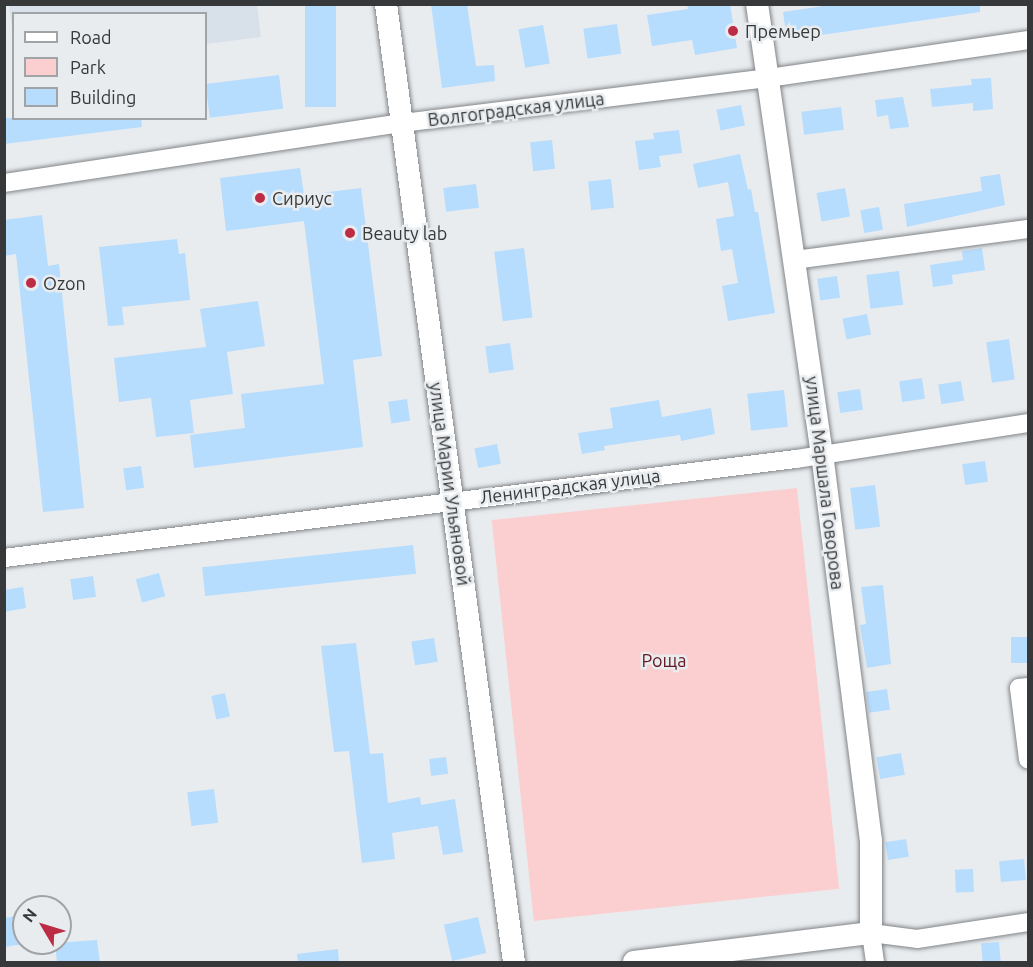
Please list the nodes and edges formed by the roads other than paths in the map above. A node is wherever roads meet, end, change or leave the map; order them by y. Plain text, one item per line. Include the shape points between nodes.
1 (386, 4) edge
2 (757, 4) edge
3 (1029, 40) edge
4 (768, 78) junction
5 (402, 123) junction
6 (4, 183) edge
7 (1029, 229) edge
8 (795, 260) junction
9 (1029, 423) edge
10 (822, 455) junction
11 (452, 500) junction
12 (4, 558) edge
13 (1024, 687) edge
14 (1029, 759) edge
15 (1029, 922) edge
16 (871, 933) junction
17 (514, 963) edge
18 (634, 963) edge
19 (875, 963) edge

1 - 5 street, улица Марии Ульяновой
2 - 4 street, улица Маршала Говорова
3 - 4 street, Волгоградская улица
4 - 5 street, Волгоградская улица
4 - 8 street, улица Маршала Говорова
5 - 6 street, Волгоградская улица
5 - 11 street, улица Марии Ульяновой
7 - 8 street
8 - 10 street, улица Маршала Говорова
9 - 10 street, Ленинградская улица
10 - 11 street, Ленинградская улица
10 - 16 street, улица Маршала Говорова via 871,841
11 - 12 street, Ленинградская улица
11 - 17 street, улица Марии Ульяновой
13 - 14 street
15 - 16 street via 917,939
16 - 18 street
16 - 19 street, улица Маршала Говорова

